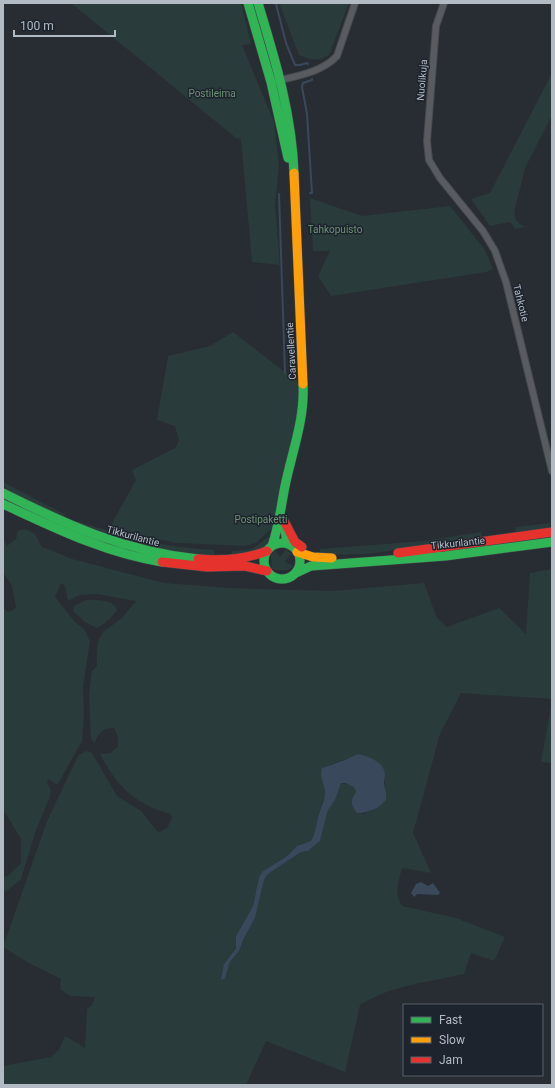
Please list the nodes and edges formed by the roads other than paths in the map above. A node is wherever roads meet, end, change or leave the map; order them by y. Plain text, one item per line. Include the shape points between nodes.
1 (248, 3) edge
2 (258, 3) edge
3 (355, 3) edge
4 (444, 3) edge
5 (280, 80) junction
6 (271, 82) junction
7 (429, 160) joint
8 (295, 203) junction
9 (552, 471) edge
10 (3, 493) edge
11 (283, 495) junction
12 (3, 504) edge
13 (284, 521) junction
14 (552, 532) edge
15 (552, 542) edge
16 (269, 549) junction
17 (294, 549) junction
18 (321, 558) junction
19 (267, 571) junction
20 (296, 573) junction

1 - 6 main road, Caravellentie
2 - 5 main road, Caravellentie
3 - 5 street via 337,56 314,71
4 - 7 street, Nuolikuja via 436,26 427,140
5 - 6 street
5 - 8 main road, Caravellentie via 292,138
6 - 8 main road, Caravellentie via 286,146
7 - 9 street, Tahkotie via 440,178 483,231 495,251 506,282
8 - 11 main road, Caravellentie via 304,395 300,431
10 - 16 main road, Tikkurilantie via 87,534 147,552 177,558 235,560 255,556
11 - 13 main road, Caravellentie
11 - 16 main road, Caravellentie via 277,532
12 - 19 main road, Tikkurilantie via 63,532 111,550 176,564 209,567 258,566
13 - 17 main road, Caravellentie via 286,537
13 - 18 main road via 295,542
14 - 18 main road, Tikkurilantie via 383,556
15 - 20 main road, Tikkurilantie via 444,556 311,566
16 - 17 main road via 280,543
16 - 19 main road via 264,562
17 - 18 main road, Tikkurilantie
17 - 20 main road via 300,563
19 - 20 main road via 275,578 282,579

